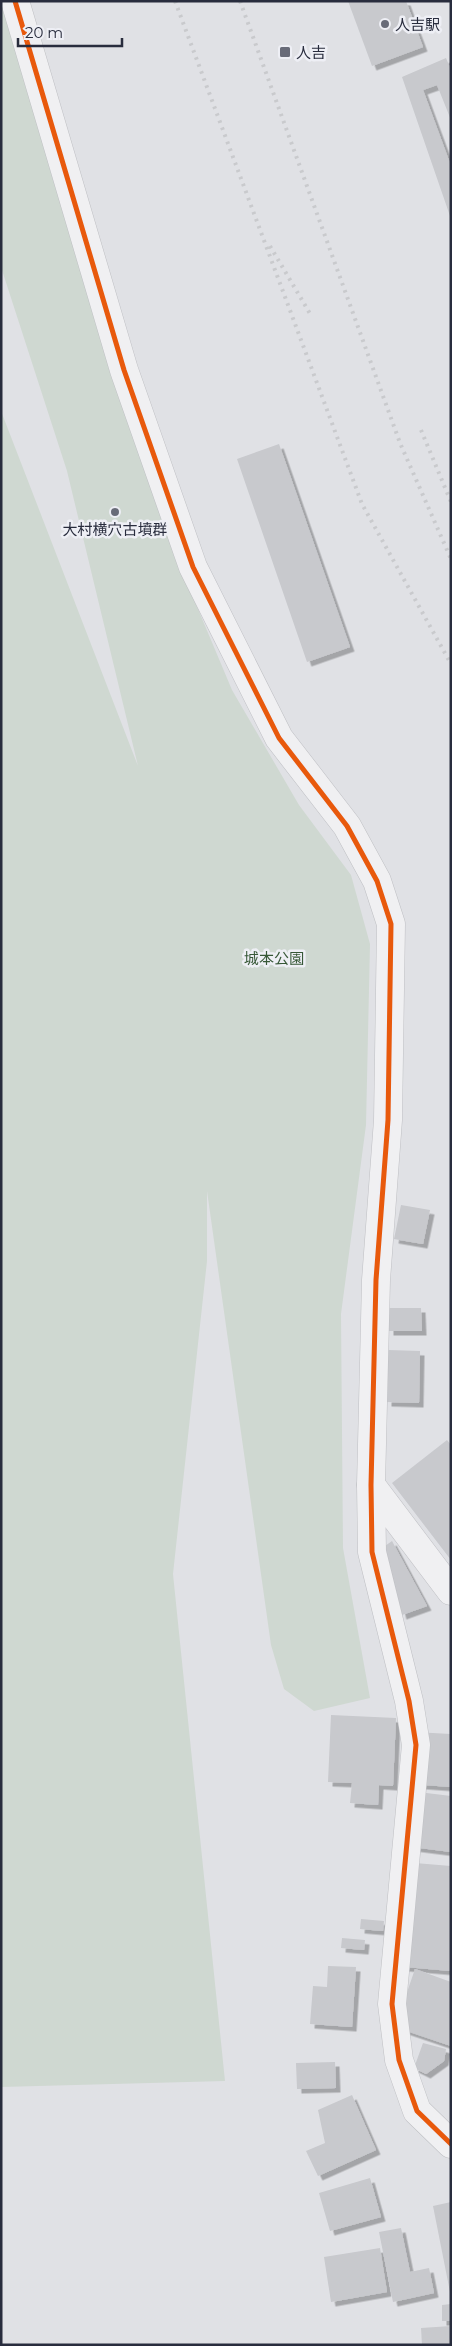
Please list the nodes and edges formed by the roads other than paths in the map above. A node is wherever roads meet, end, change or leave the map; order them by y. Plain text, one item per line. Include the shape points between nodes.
1 (14, 1) edge
2 (371, 1485) junction
3 (451, 1591) edge
4 (451, 2144) edge

1 - 2 street via 124,370 193,567 279,738 347,826 377,881 391,924 388,1120 376,1280
2 - 3 street
2 - 4 street via 372,1552 409,1701 416,1745 392,2004 399,2060 418,2112

